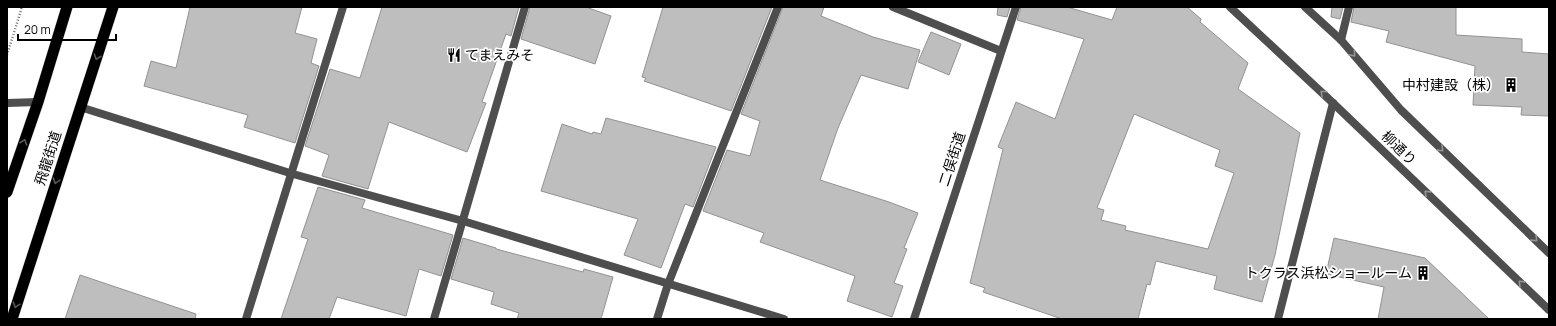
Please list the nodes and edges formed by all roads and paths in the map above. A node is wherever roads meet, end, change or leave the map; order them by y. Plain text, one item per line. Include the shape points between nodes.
1 (22, 7) edge
2 (67, 7) edge
3 (113, 7) edge
4 (343, 7) edge
5 (525, 7) edge
6 (778, 7) edge
7 (893, 7) edge
8 (1016, 7) edge
9 (1230, 7) edge
10 (1305, 7) edge
11 (1349, 7) edge
12 (1342, 40) junction
13 (1001, 51) junction
14 (7, 55) edge
15 (38, 102) junction
16 (7, 103) edge
17 (1333, 103) junction
18 (80, 107) junction
19 (293, 174) junction
20 (7, 192) edge
21 (463, 221) junction
22 (1549, 253) edge
23 (668, 284) junction
24 (1549, 310) edge
25 (12, 319) edge
26 (246, 319) edge
27 (434, 319) edge
28 (657, 319) edge
29 (784, 319) edge
30 (914, 319) edge
31 (1278, 319) edge

1 - 14 path
2 - 15 highway, 飛龍街道
3 -> 18 highway, 飛龍街道
4 - 19 street
5 - 21 street
6 - 23 street
7 - 13 street
8 - 13 street, 二俣街道
17 -> 9 street, 柳通り
10 - 12 street, 柳通り
11 - 12 street
12 -> 22 street, 柳通り via 1401,110
13 - 30 street, 二俣街道
15 - 16 street
20 -> 15 highway, 飛龍街道
24 -> 17 street, 柳通り
17 - 31 street
18 - 19 street
18 -> 25 highway, 飛龍街道
19 - 21 street
19 - 26 street
21 - 23 street
21 - 27 street
23 - 28 street
23 - 29 street

